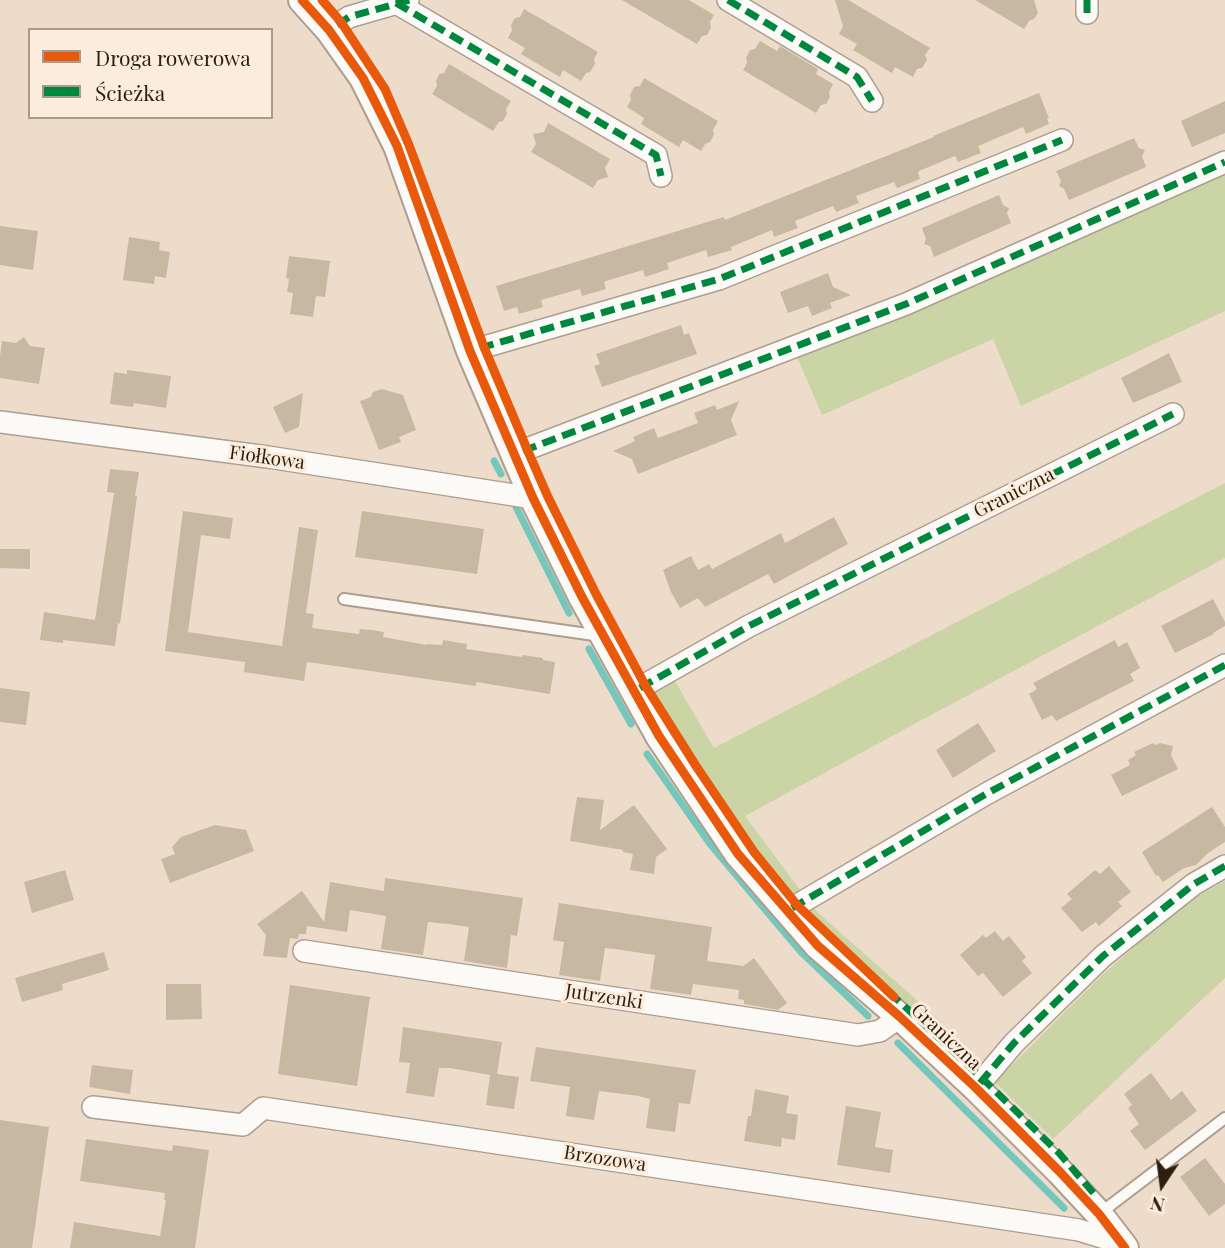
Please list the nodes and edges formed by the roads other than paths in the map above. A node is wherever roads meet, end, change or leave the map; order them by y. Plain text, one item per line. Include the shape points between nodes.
1 (302, 0) edge
2 (728, 0) edge
3 (403, 2) edge
4 (329, 30) junction
5 (872, 101) dead end
6 (1062, 140) dead end
7 (1225, 162) edge
8 (661, 176) dead end
9 (470, 351) junction
10 (1172, 414) dead end
11 (0, 422) edge
12 (514, 454) junction
13 (533, 498) junction
14 (344, 599) dead end
15 (604, 636) junction
16 (1225, 665) edge
17 (634, 691) junction
18 (1225, 866) edge
19 (787, 911) junction
20 (304, 951) dead end
21 (900, 1017) junction
22 (976, 1088) junction
23 (93, 1107) dead end
24 (1225, 1118) edge
25 (1099, 1214) junction
26 (1123, 1245) edge

1 - 4 street, Graniczna
2 - 5 street via 857,77
3 - 4 street via 349,17
3 - 8 street via 656,155
4 - 9 street, Graniczna via 363,78 397,146
6 - 9 street via 719,279
7 - 12 street via 906,304
9 - 12 street, Graniczna
10 - 17 street, Graniczna via 748,626
11 - 13 street, Fiołkowa
12 - 13 street, Graniczna
13 - 15 street, Graniczna
14 - 15 lane
15 - 17 street, Graniczna
16 - 19 street via 986,794
17 - 19 street, Graniczna via 738,855
18 - 22 street via 1194,884 1103,956 1014,1043
19 - 21 street, Graniczna via 818,946
20 - 21 street, Jutrzenki via 858,1035 880,1031
21 - 22 street, Graniczna
22 - 25 street, Graniczna
23 - 26 street, Brzozowa via 243,1125 262,1108 1079,1230
24 - 25 lane
25 - 26 street, Graniczna

